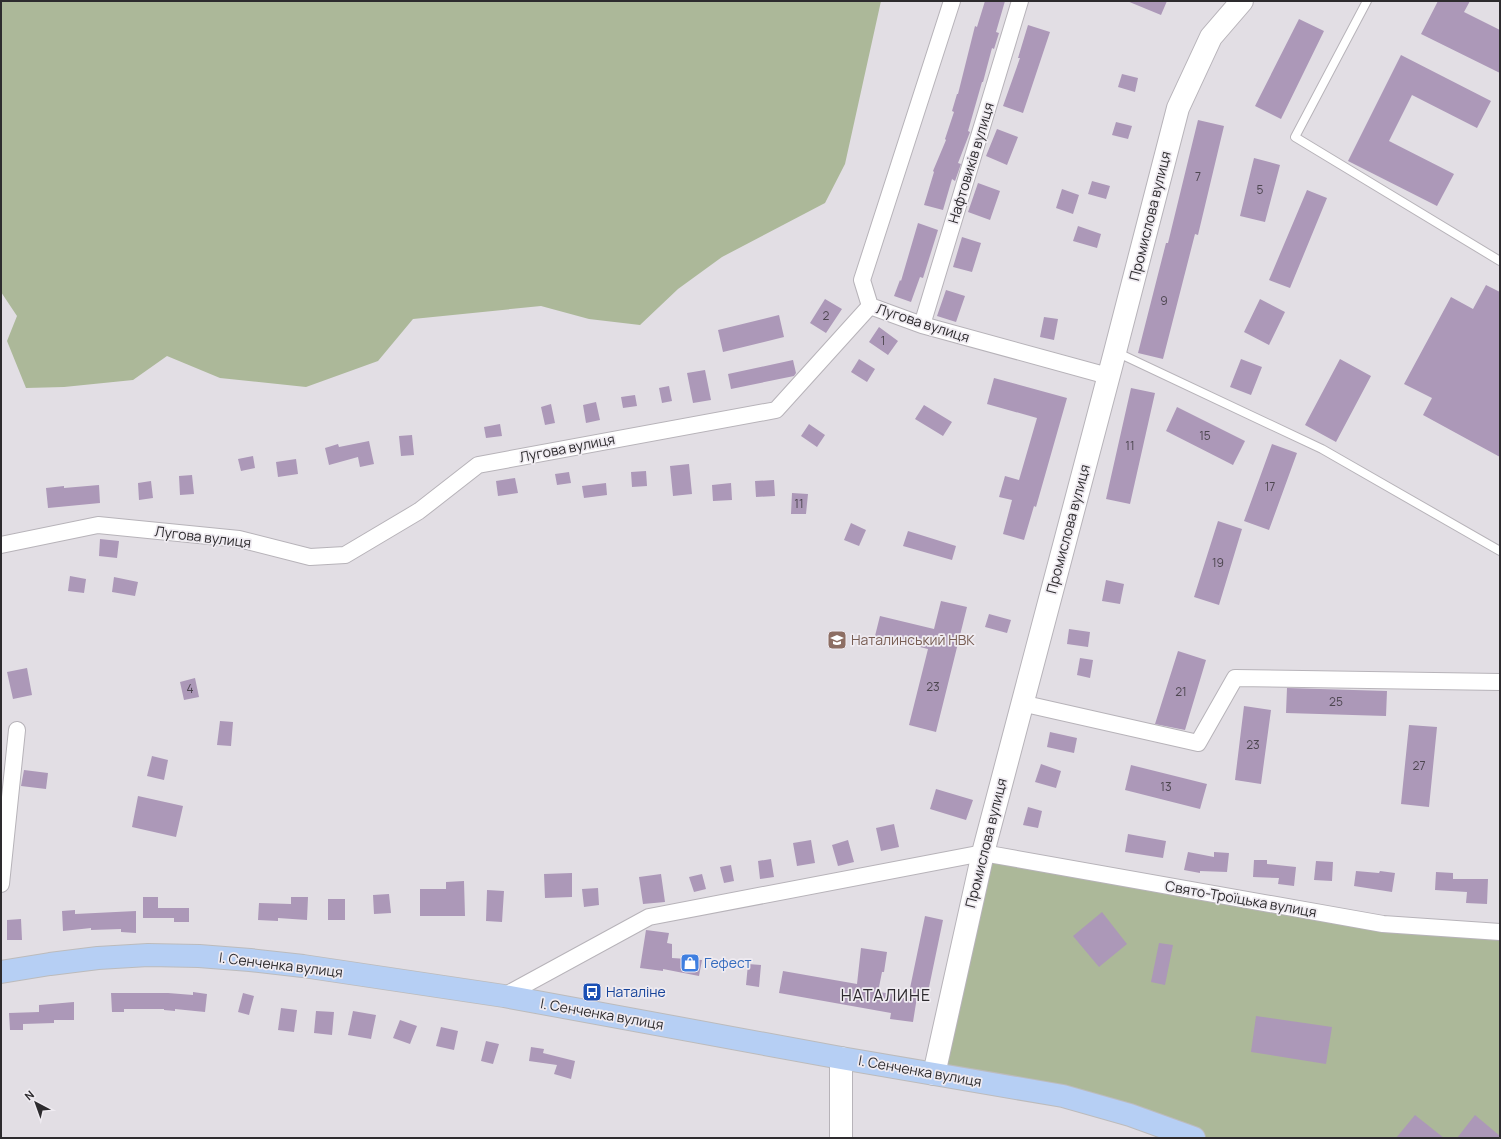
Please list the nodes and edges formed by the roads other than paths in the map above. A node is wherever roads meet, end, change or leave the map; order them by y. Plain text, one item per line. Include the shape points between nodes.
1 (952, 1) edge
2 (1020, 1) edge
3 (1242, 1) edge
4 (1367, 1) edge
5 (1500, 261) edge
6 (870, 306) junction
7 (922, 325) junction
8 (1115, 352) junction
9 (1108, 376) junction
10 (1, 545) edge
11 (1500, 551) edge
12 (1500, 682) edge
13 (1021, 703) junction
14 (17, 730) dead end
15 (983, 853) junction
16 (1, 884) edge
17 (1500, 932) edge
18 (1, 972) edge
19 (504, 996) junction
20 (841, 1058) junction
21 (934, 1074) junction
22 (841, 1138) edge
23 (1194, 1138) edge

1 - 6 street via 862,280
2 - 7 street, Нафтовиків вулиця
3 - 8 street, Промислова вулиця via 1211,37 1178,108
4 - 5 lane via 1295,137
6 - 7 street, Лугова вулиця
6 - 10 street, Лугова вулиця via 776,410 478,465 418,511 345,555 310,557 239,539 98,525
7 - 9 street, Лугова вулиця
8 - 9 street, Промислова вулиця
8 - 11 lane via 1322,449
9 - 13 street, Промислова вулиця
12 - 13 street via 1235,678 1198,743
13 - 15 street, Промислова вулиця
14 - 16 street
15 - 17 street, Свято-Троїцька вулиця via 1383,924
15 - 19 street via 649,917
15 - 21 street, Промислова вулиця
18 - 19 highway, І. Сенченка вулиця via 98,958 148,955 199,956 303,966
19 - 20 highway, І. Сенченка вулиця
20 - 21 highway, І. Сенченка вулиця
20 - 22 street
21 - 23 highway, І. Сенченка вулиця via 1063,1096 1130,1115

